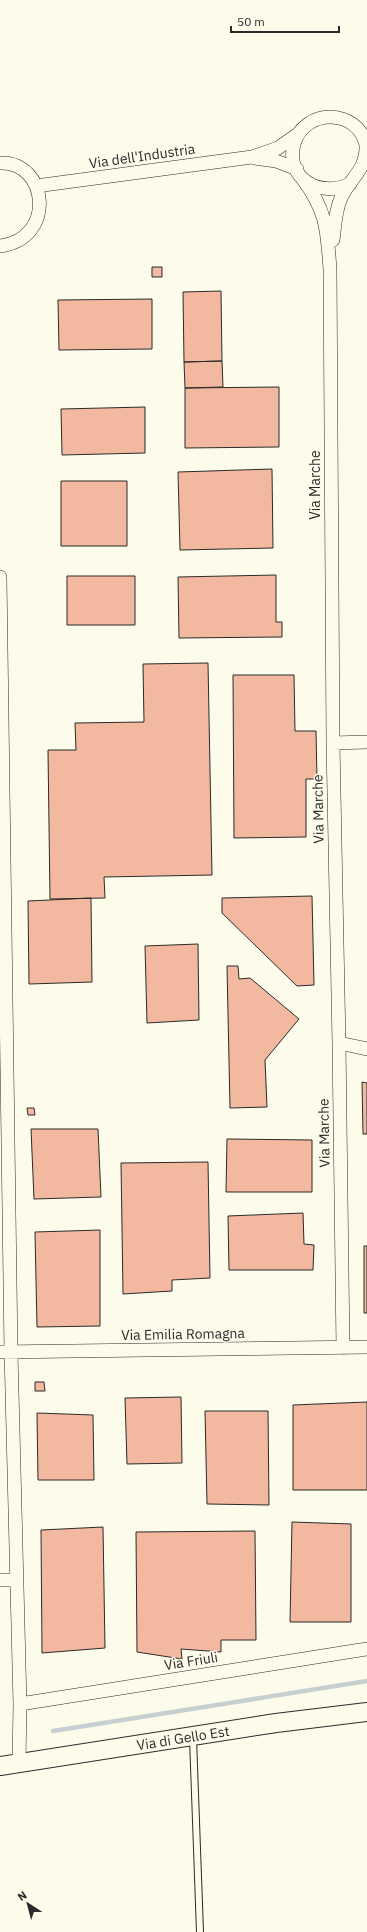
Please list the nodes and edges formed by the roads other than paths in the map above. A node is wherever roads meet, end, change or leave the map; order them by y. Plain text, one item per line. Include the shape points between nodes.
1 (346, 120) junction
2 (367, 126) edge
3 (298, 134) junction
4 (252, 157) junction
5 (0, 163) edge
6 (366, 163) edge
7 (300, 174) junction
8 (350, 184) junction
9 (36, 186) junction
10 (0, 246) edge
11 (330, 269) junction
12 (0, 577) edge
13 (367, 742) edge
14 (333, 743) junction
15 (2, 793) edge
16 (3, 1012) edge
17 (339, 1043) junction
18 (367, 1049) edge
19 (367, 1347) edge
20 (343, 1348) junction
21 (5, 1352) edge
22 (0, 1580) edge
23 (17, 1580) junction
24 (367, 1649) edge
25 (20, 1704) junction
26 (367, 1712) edge
27 (193, 1736) junction
28 (19, 1763) junction
29 (0, 1766) edge
30 (200, 1932) edge

1 - 2 street, Via dell'Industria
1 - 3 street, Via dell'Industria via 320,118 304,127
1 - 6 street via 358,130 365,144
3 - 4 street, Via dell'Industria via 278,148
3 - 7 street via 293,151
4 - 7 street, Via dell'Industria via 276,161
4 - 9 street, Via dell'Industria
5 - 9 street via 17,167 28,175
6 - 8 street
7 - 8 street, Via dell'Industria via 320,189 330,190
7 - 11 street, Via Marche via 315,194 325,220
8 - 11 street, Via Marche via 337,210
9 - 10 street via 40,200 39,214 33,228 23,238 10,245
11 - 14 street, Via Marche
12 - 15 street
13 - 14 street
14 - 17 street, Via Marche
15 - 16 street
16 - 21 street
17 - 18 street
17 - 20 street, Via Marche
19 - 20 street, Via Emilia Romagna
20 - 21 street, Via Emilia Romagna
21 - 23 street
22 - 23 street
23 - 25 street
24 - 25 street, Via Friuli
25 - 28 street
26 - 27 main road, Via di Gello Est
27 - 28 main road, Via di Gello Est
27 - 30 lane
28 - 29 main road, Via di Gello Est

